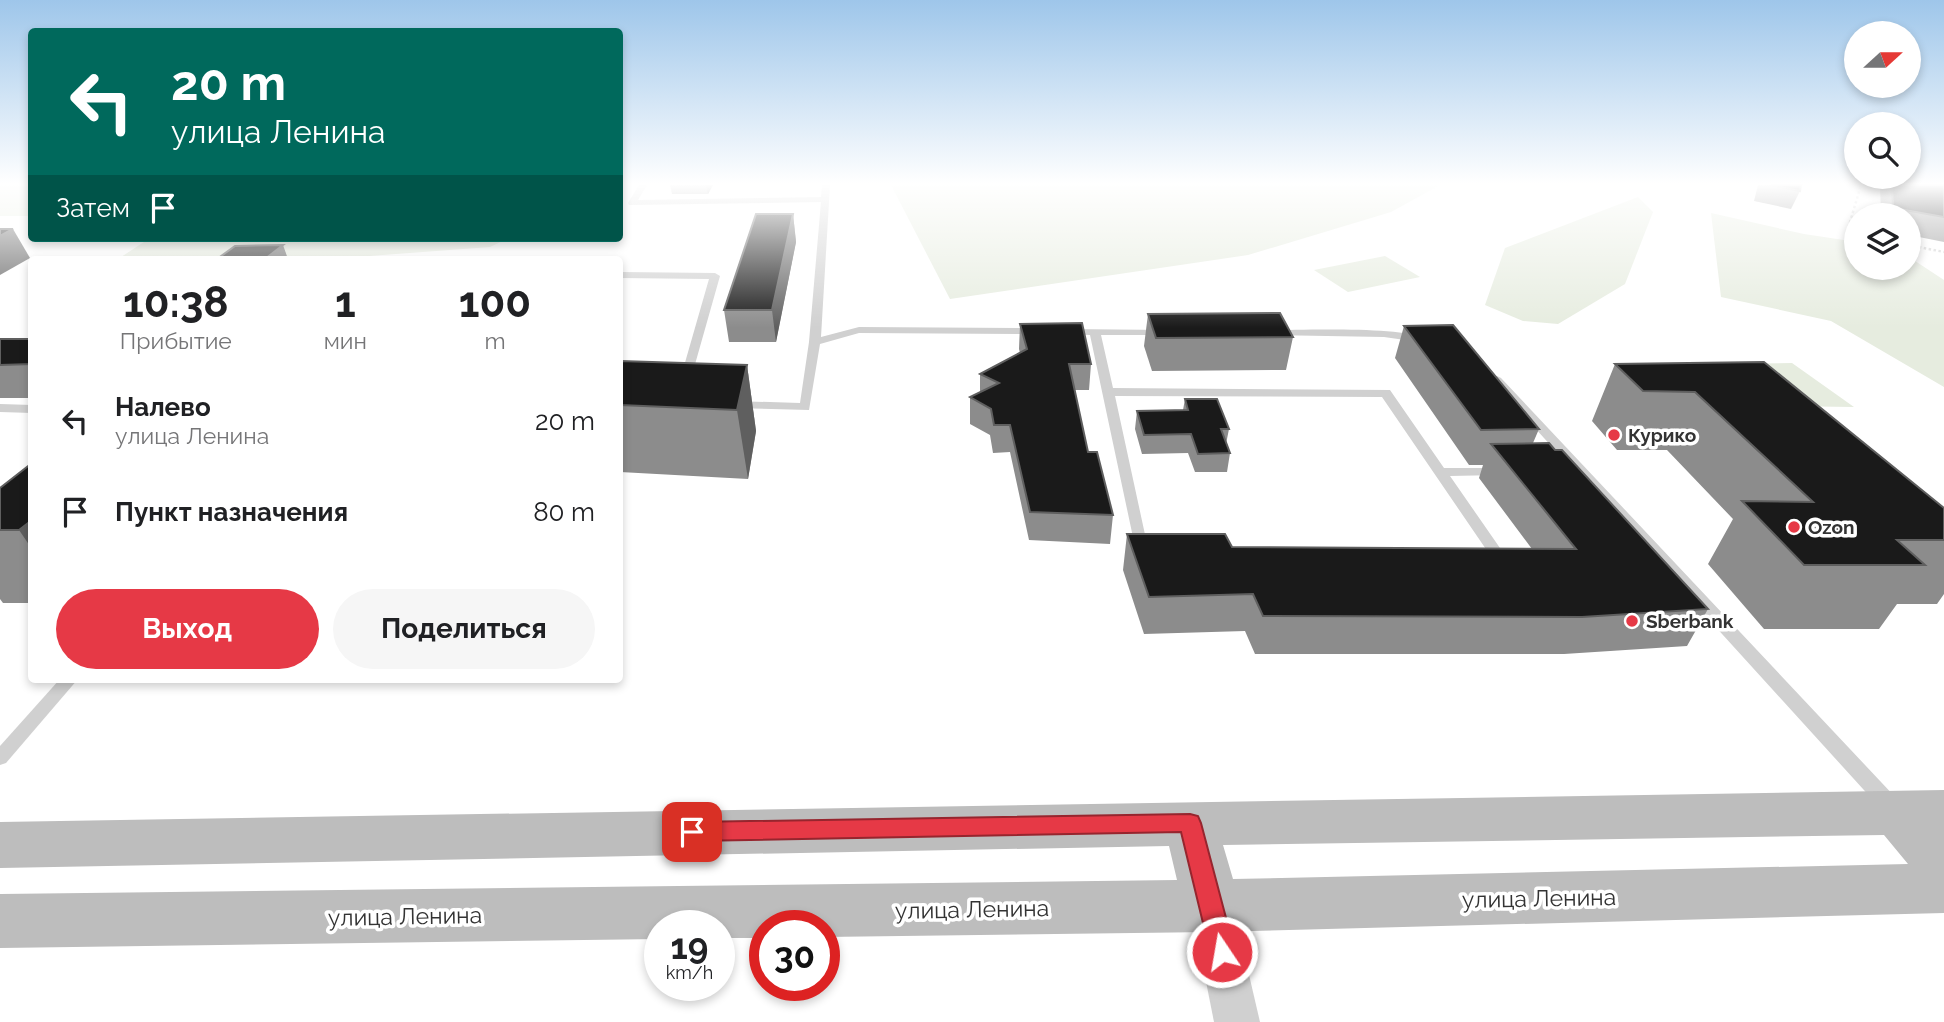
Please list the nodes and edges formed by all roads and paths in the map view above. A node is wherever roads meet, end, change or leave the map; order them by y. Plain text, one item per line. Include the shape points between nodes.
1 (823, 233) edge
2 (1921, 247) edge
3 (1944, 252) edge
4 (623, 275) edge
5 (1095, 332) junction
6 (1177, 332) edge
7 (1260, 333) edge
8 (815, 342) junction
9 (1435, 342) edge
10 (1485, 367) edge
11 (1108, 391) junction
12 (682, 392) edge
13 (716, 405) edge
14 (0, 408) edge
15 (28, 409) edge
16 (1511, 471) edge
17 (1441, 472) junction
18 (1488, 561) edge
19 (1158, 562) edge
20 (66, 683) edge
21 (0, 758) edge
22 (1921, 813) edge
23 (1190, 823) junction
24 (0, 845) edge
25 (1944, 866) edge
26 (1944, 888) edge
27 (1212, 906) junction
28 (0, 921) edge
29 (1237, 1022) edge

1 - 8 lane
2 - 3 path
4 - 12 lane via 715,276
5 - 6 lane
5 - 8 lane via 859,330
5 - 11 lane
7 - 9 lane via 1384,334
8 - 13 lane via 805,407
10 - 22 lane via 1574,470
11 - 17 lane via 1386,393
11 - 19 lane via 1144,562
14 - 15 lane
16 - 17 lane
17 - 18 lane via 1502,561
20 - 21 lane
22 - 23 main road
22 - 25 main road
23 - 24 main road
23 - 27 main road
26 - 27 main road, улица Ленина
27 - 28 main road, улица Ленина
27 - 29 street

